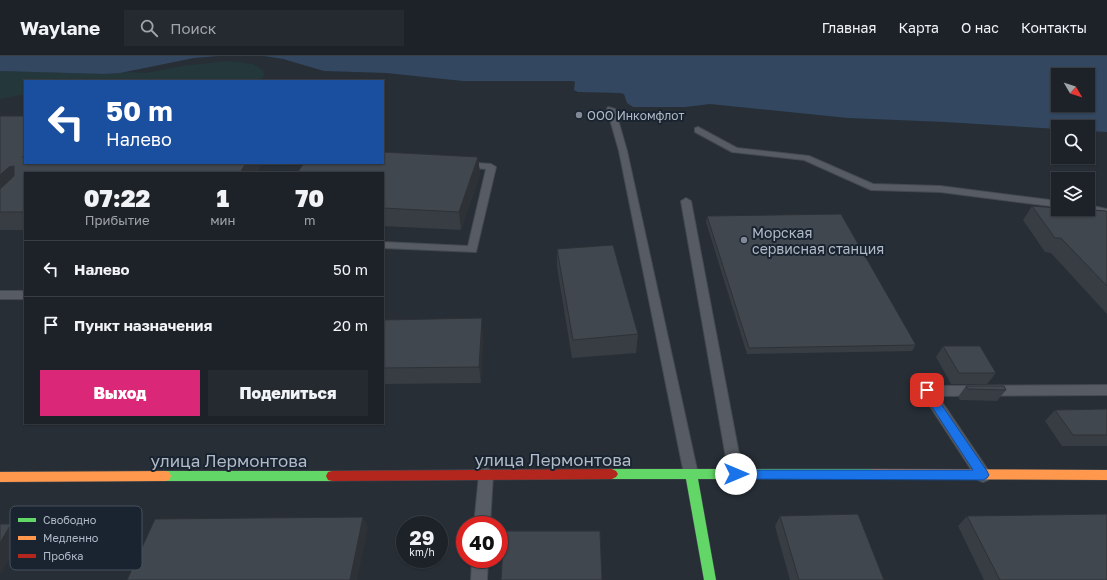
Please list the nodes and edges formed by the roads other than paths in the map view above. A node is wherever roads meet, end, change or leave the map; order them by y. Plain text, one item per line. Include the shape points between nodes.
1 (611, 109) dead end
2 (698, 130) dead end
3 (452, 164) edge
4 (686, 201) dead end
5 (1051, 203) edge
6 (1095, 209) edge
7 (1107, 212) edge
8 (384, 245) edge
9 (0, 295) edge
10 (24, 295) edge
11 (1107, 390) edge
12 (691, 474) junction
13 (736, 474) junction
14 (486, 475) junction
15 (983, 475) junction
16 (1107, 475) edge
17 (0, 477) edge
18 (483, 516) edge
19 (480, 568) edge
20 (479, 580) edge
21 (710, 580) edge

1 - 12 lane via 623,151
2 - 5 lane via 735,150 806,158 871,187 940,189
3 - 8 lane via 491,167 472,250
4 - 13 lane
6 - 7 lane
9 - 10 lane
11 - 15 lane via 927,390
12 - 13 street, улица Лермонтова
12 - 14 street, улица Лермонтова
12 - 21 street
13 - 15 street, улица Лермонтова
14 - 17 street, улица Лермонтова
14 - 18 lane
15 - 16 street, улица Лермонтова
19 - 20 lane

